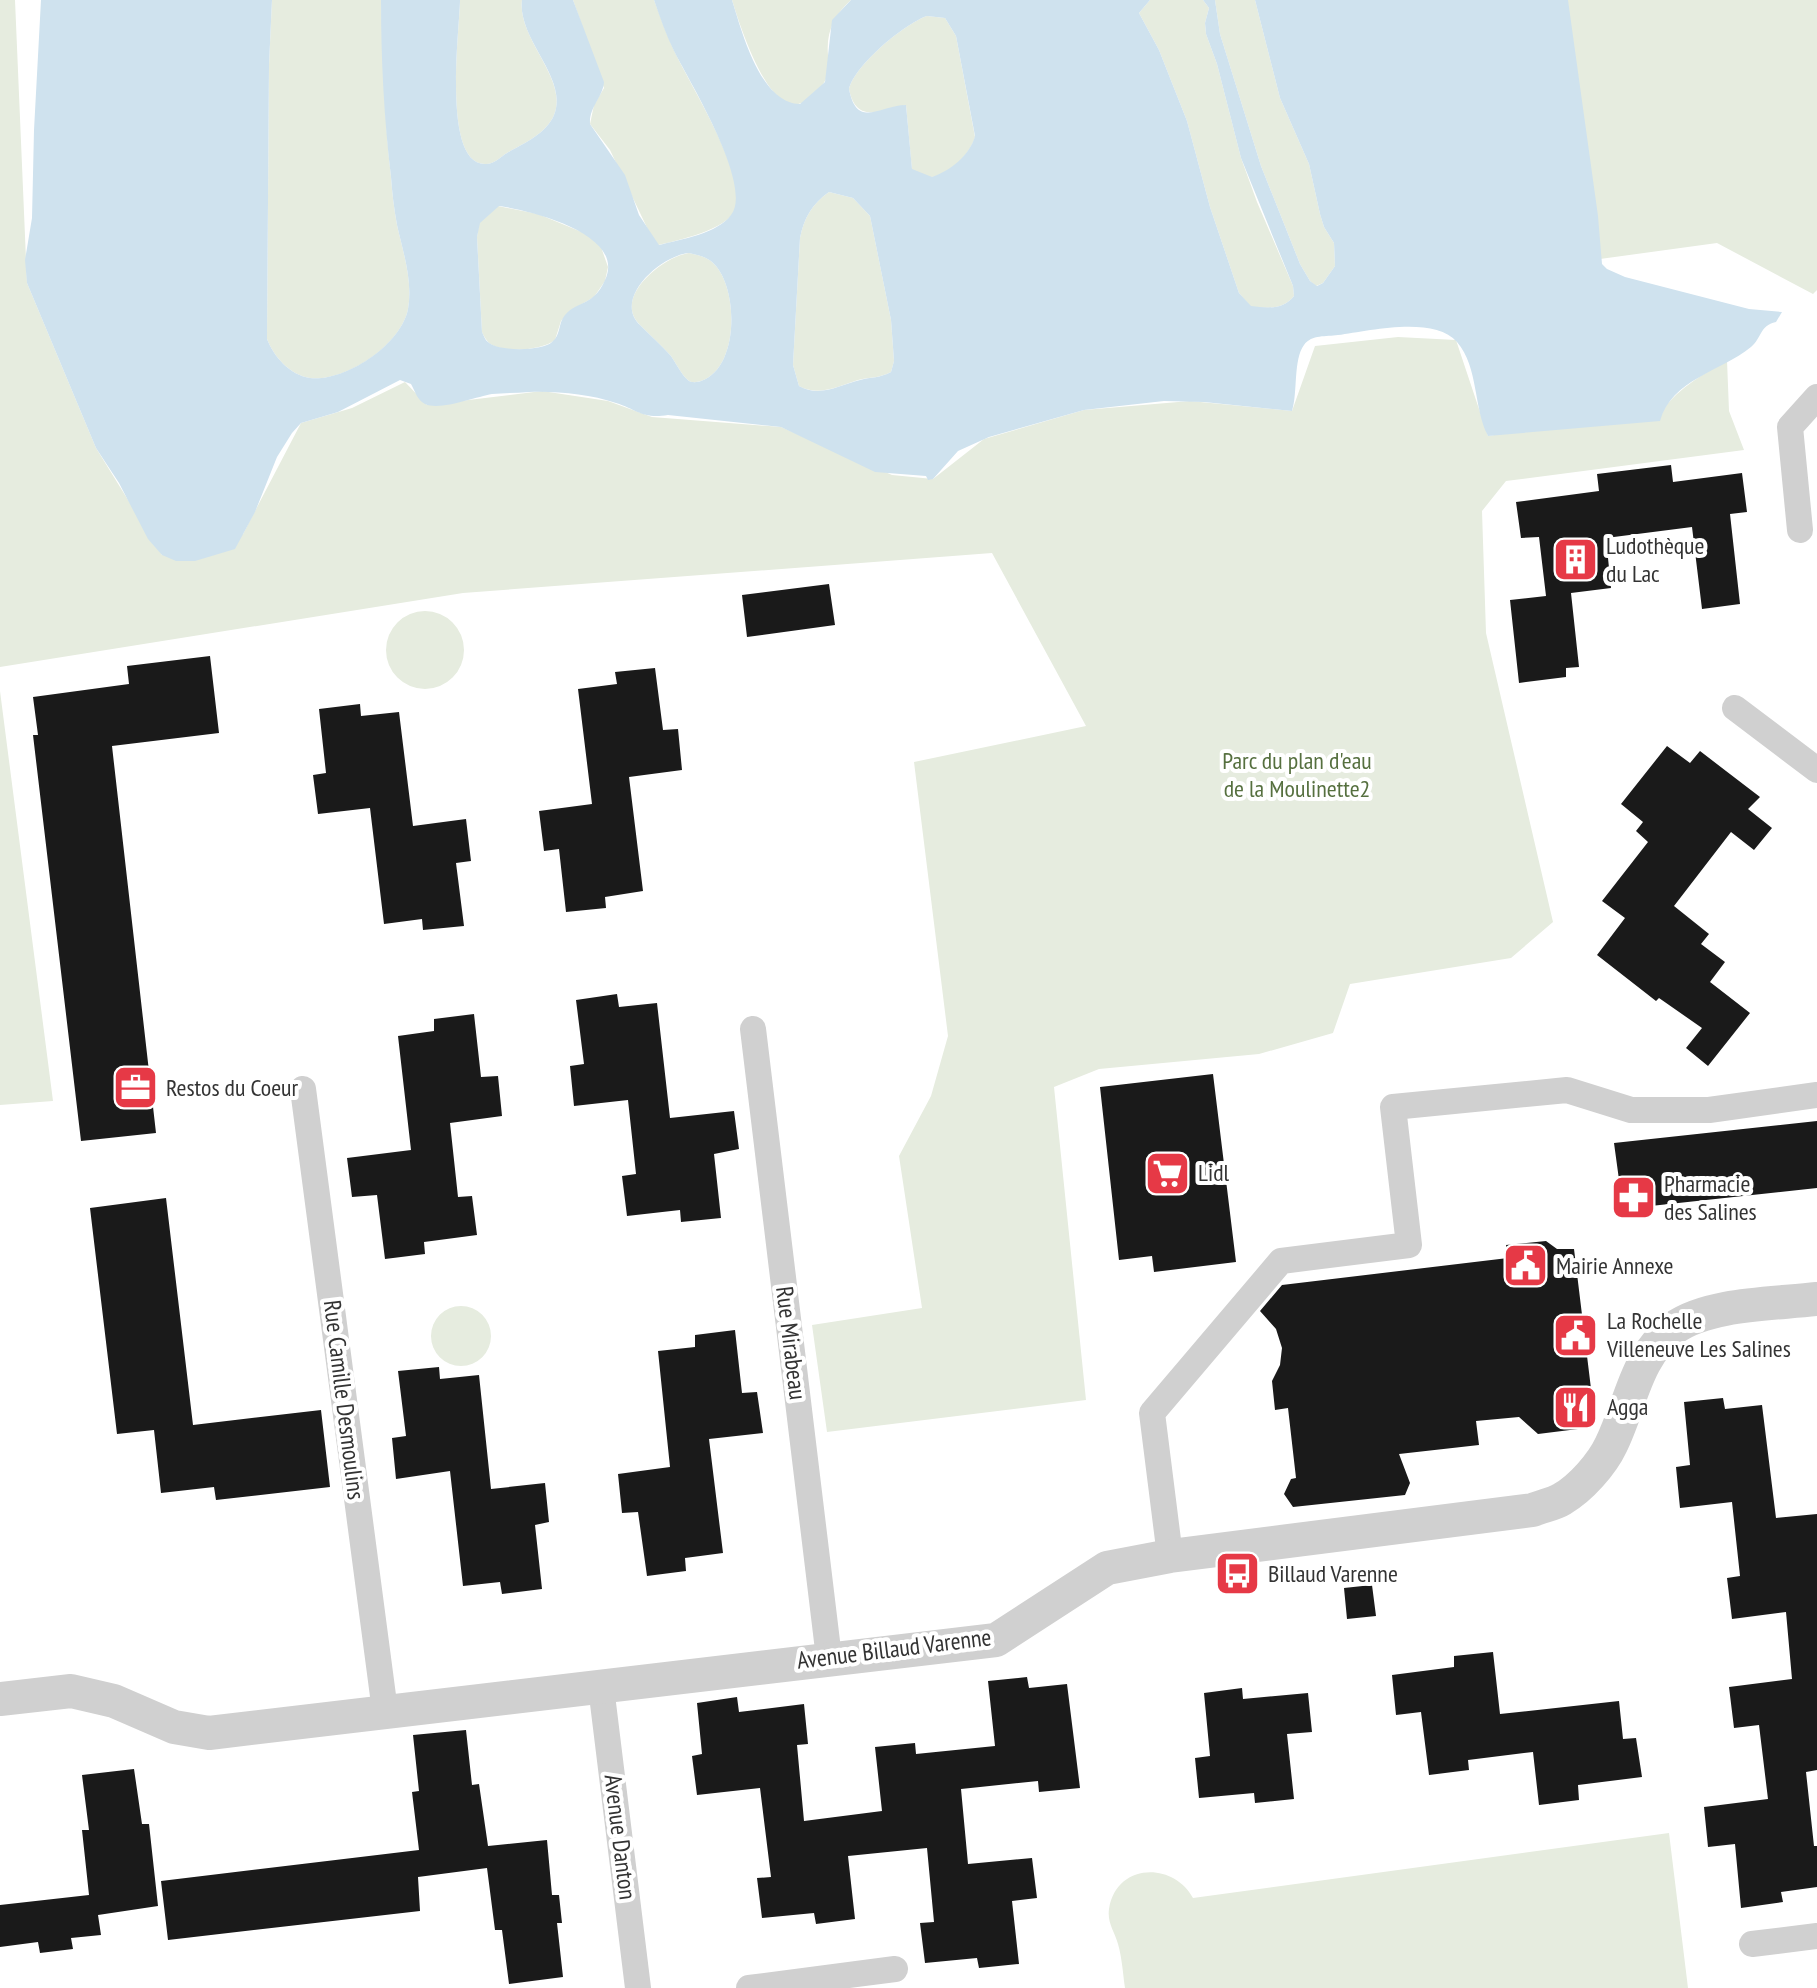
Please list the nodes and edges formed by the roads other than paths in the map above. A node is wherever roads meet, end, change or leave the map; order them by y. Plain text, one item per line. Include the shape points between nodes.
1 (1817, 397) edge
2 (1800, 530) dead end
3 (1735, 708) dead end
4 (1817, 770) edge
5 (753, 1029) dead end
6 (303, 1089) dead end
7 (1817, 1095) edge
8 (1817, 1299) edge
9 (1170, 1556) junction
10 (829, 1658) junction
11 (601, 1687) junction
12 (0, 1699) edge
13 (385, 1711) junction
14 (1817, 1936) edge
15 (1752, 1944) dead end
16 (895, 1969) dead end
17 (638, 1988) edge
18 (749, 1988) edge

1 - 2 street via 1790,427
3 - 4 street
5 - 10 street, Rue Mirabeau
6 - 13 street, Rue Camille Desmoulins
7 - 9 street via 1709,1110 1631,1110 1567,1090 1393,1107 1409,1245 1281,1261 1152,1413
8 - 9 street, Avenue Billaud Varenne via 1725,1310 1674,1328 1649,1353 1611,1447 1562,1499 1533,1510
9 - 10 street, Avenue Billaud Varenne via 1107,1568 996,1640
10 - 11 street, Avenue Billaud Varenne
11 - 13 street, Avenue Billaud Varenne
11 - 17 street, Avenue Danton
12 - 13 street, Avenue Billaud Varenne via 71,1691 114,1701 174,1727 209,1733
14 - 15 street
16 - 18 street

